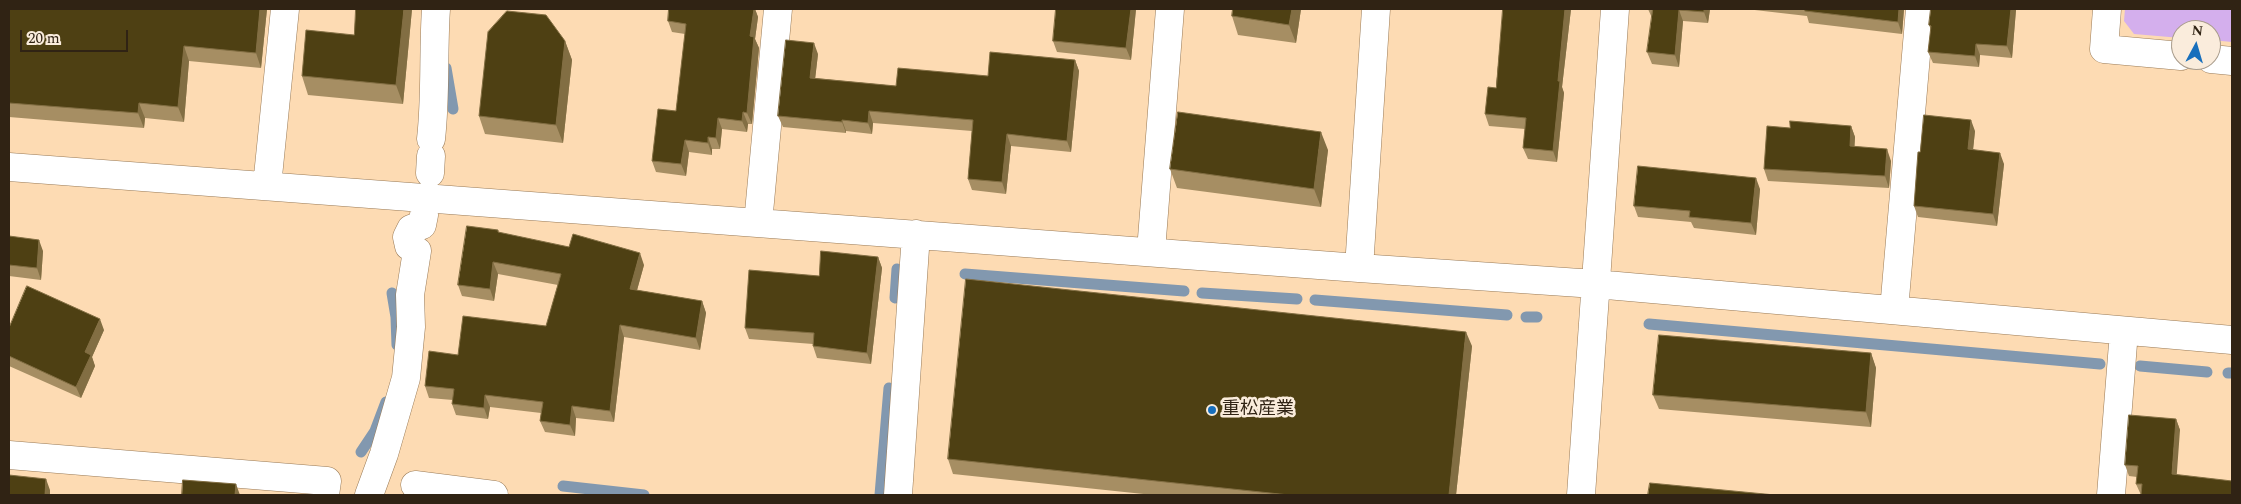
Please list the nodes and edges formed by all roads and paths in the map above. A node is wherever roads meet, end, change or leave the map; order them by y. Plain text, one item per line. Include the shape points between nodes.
1 (286, 9) edge
2 (436, 9) edge
3 (778, 9) edge
4 (1170, 9) edge
5 (1376, 9) edge
6 (1615, 9) edge
7 (1920, 9) edge
8 (2108, 9) edge
9 (2171, 55) edge
10 (431, 156) dead end
11 (9, 166) edge
12 (268, 186) junction
13 (758, 223) junction
14 (421, 231) dead end
15 (916, 234) junction
16 (1151, 251) junction
17 (1359, 268) junction
18 (1595, 284) junction
19 (1894, 310) junction
20 (2124, 331) junction
21 (2232, 340) edge
22 (9, 455) edge
23 (415, 485) dead end
24 (325, 495) edge
25 (369, 495) edge
26 (494, 495) edge
27 (898, 495) edge
28 (1581, 495) edge
29 (2111, 495) edge

1 - 12 street
2 - 10 street
3 - 13 street
4 - 16 street
5 - 17 street
6 - 18 street
7 - 19 street
8 - 9 street via 2104,49
11 - 12 street
12 - 13 street
13 - 15 street
14 - 25 street via 410,295 411,327 406,378
15 - 16 street
15 - 27 street
16 - 17 street
17 - 18 street
18 - 19 street
18 - 28 street
19 - 20 street
20 - 21 street
20 - 29 street
22 - 24 street via 328,481
23 - 26 street

